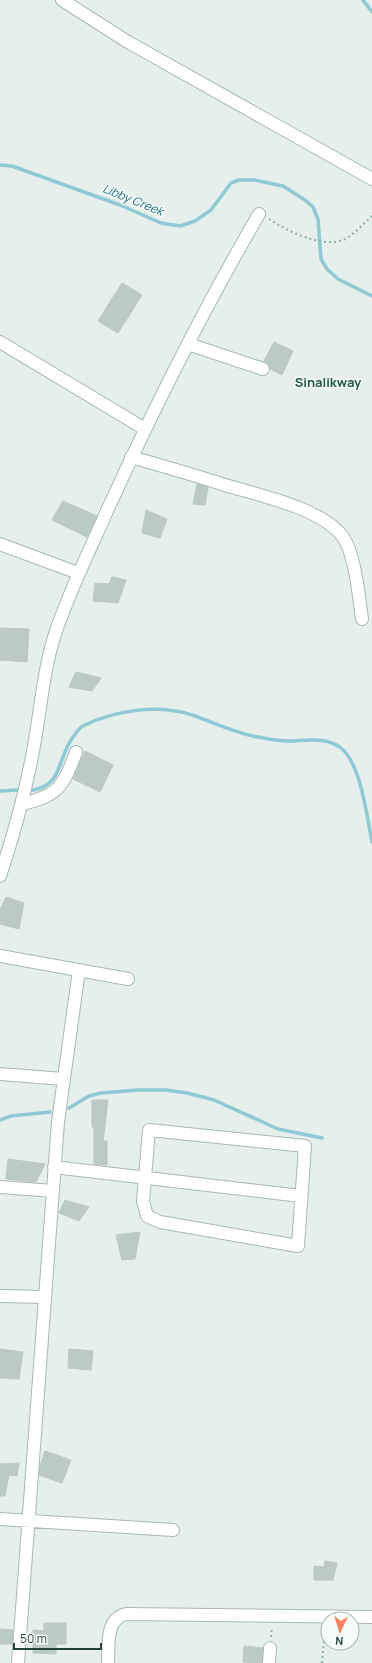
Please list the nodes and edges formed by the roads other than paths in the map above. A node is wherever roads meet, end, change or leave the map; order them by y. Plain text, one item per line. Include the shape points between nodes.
1 (62, 0) edge
2 (372, 180) edge
3 (259, 214) road end
4 (0, 342) edge
5 (188, 344) junction
6 (263, 368) dead end
7 (145, 428) junction
8 (132, 457) junction
9 (0, 544) edge
10 (78, 573) junction
11 (362, 619) dead end
12 (76, 752) dead end
13 (22, 804) junction
14 (0, 876) edge
15 (0, 956) edge
16 (79, 970) junction
17 (128, 979) dead end
18 (0, 1074) edge
19 (63, 1079) junction
20 (54, 1167) junction
21 (145, 1178) junction
22 (0, 1187) edge
23 (53, 1191) junction
24 (301, 1196) junction
25 (0, 1296) edge
26 (44, 1297) junction
27 (0, 1519) edge
28 (28, 1521) junction
29 (173, 1530) dead end
30 (372, 1617) edge
31 (270, 1648) road end
32 (18, 1663) edge
33 (108, 1663) edge
34 (269, 1663) edge

1 - 2 street via 128,42
3 - 5 street
4 - 7 street
5 - 6 street
5 - 7 street
7 - 8 street
8 - 10 street
8 - 11 street via 292,505 326,522 343,537 349,550
9 - 10 street
10 - 13 street via 54,636
12 - 13 street via 59,788 39,800
13 - 14 street
15 - 16 street
16 - 17 street
16 - 19 street
18 - 19 street
19 - 20 street
20 - 21 street
20 - 23 street
21 - 24 street
21 - 24 street via 144,1209 147,1216 153,1220 298,1246
21 - 24 street via 149,1130 305,1146
22 - 23 street
23 - 26 street
25 - 26 street
26 - 28 street
27 - 28 street
28 - 29 street
28 - 32 street
30 - 33 street via 132,1613 116,1618 111,1626
31 - 34 street

